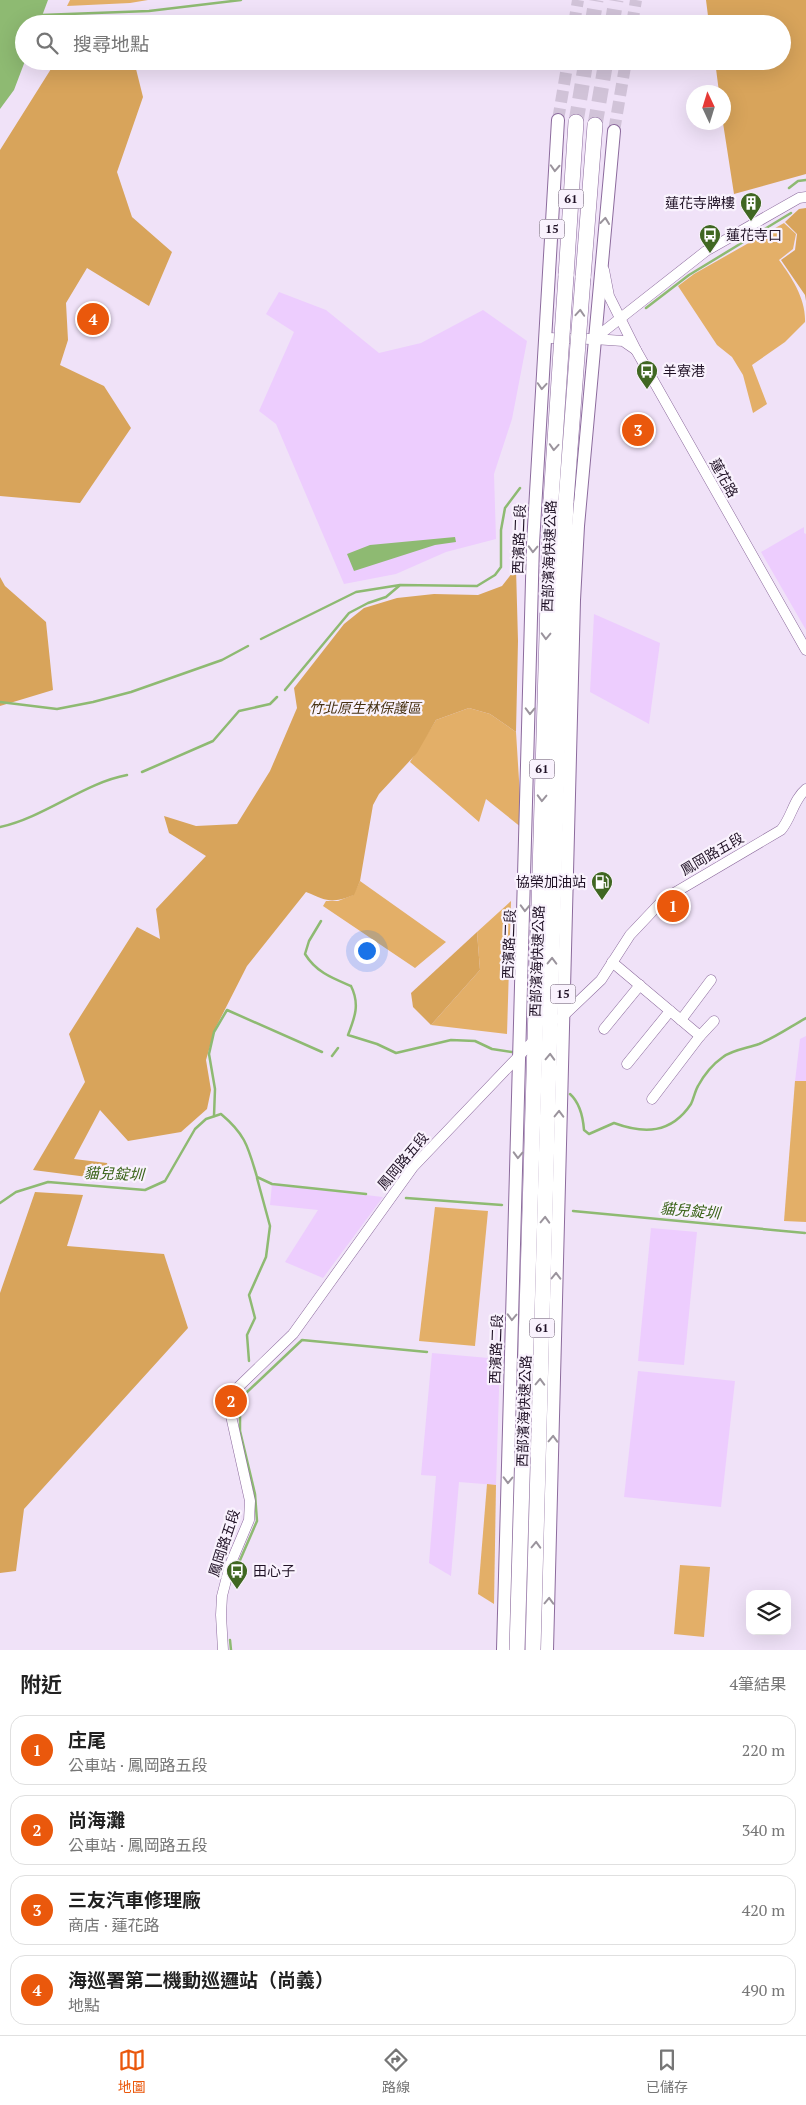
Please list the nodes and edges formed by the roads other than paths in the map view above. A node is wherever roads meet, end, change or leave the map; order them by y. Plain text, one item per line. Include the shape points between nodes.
1 (558, 120) tunnel mouth
2 (576, 122) tunnel mouth
3 (595, 125) tunnel mouth
4 (614, 131) tunnel mouth
5 (806, 197) edge
6 (601, 254) junction
7 (621, 319) junction
8 (545, 338) junction
9 (594, 339) junction
10 (636, 350) junction
11 (558, 500) junction
12 (806, 650) edge
13 (806, 789) edge
14 (612, 962) junction
15 (711, 980) dead end
16 (640, 985) junction
17 (670, 1011) junction
18 (562, 1016) junction
19 (681, 1020) junction
20 (714, 1021) dead end
21 (550, 1027) junction
22 (604, 1029) dead end
23 (700, 1036) junction
24 (535, 1039) junction
25 (521, 1054) junction
26 (627, 1064) dead end
27 (652, 1099) dead end
28 (223, 1650) edge
29 (504, 1650) edge
30 (517, 1650) edge
31 (533, 1650) edge
32 (547, 1650) edge

1 -> 8 main road, 西濱路二段 / 15
2 -> 11 highway, 西部濱海快速公路 / 61, bridge via 566,276
11 -> 3 highway, 西部濱海快速公路 / 61, bridge via 583,278
6 -> 4 main road, 15
5 - 7 street via 706,251
6 - 7 street, 蓮花路 via 609,296
6 - 9 main road, 15
7 - 9 street
7 - 10 street, 蓮花路
8 - 9 street
8 -> 25 main road, 西濱路二段 / 15 via 533,544
9 - 10 street via 622,341
9 - 18 main road, 15 via 574,600
10 - 12 street, 蓮花路
21 -> 11 highway, 西部濱海快速公路 / 61 via 560,656
11 -> 24 highway, 西部濱海快速公路 / 61
13 - 14 street, 鳳岡路五段 via 798,796 782,830 664,899 630,935
14 - 16 street
14 - 18 street, 鳳岡路五段 via 601,980
15 - 19 street
16 - 17 street
16 - 22 street
17 - 19 street
17 - 26 street
18 - 21 street, 鳳岡路五段
32 -> 18 main road, 15
19 - 23 street
20 - 23 street
21 - 24 street, 鳳岡路五段
31 -> 21 highway, 西部濱海快速公路 / 61
23 - 27 street
24 - 25 street, 鳳岡路五段
24 - 30 highway, 西部濱海快速公路 / 61
25 - 28 street, 鳳岡路五段 via 414,1167 293,1334 227,1398 250,1501 249,1520 230,1564 222,1596
25 -> 29 main road, 西濱路二段 / 15

